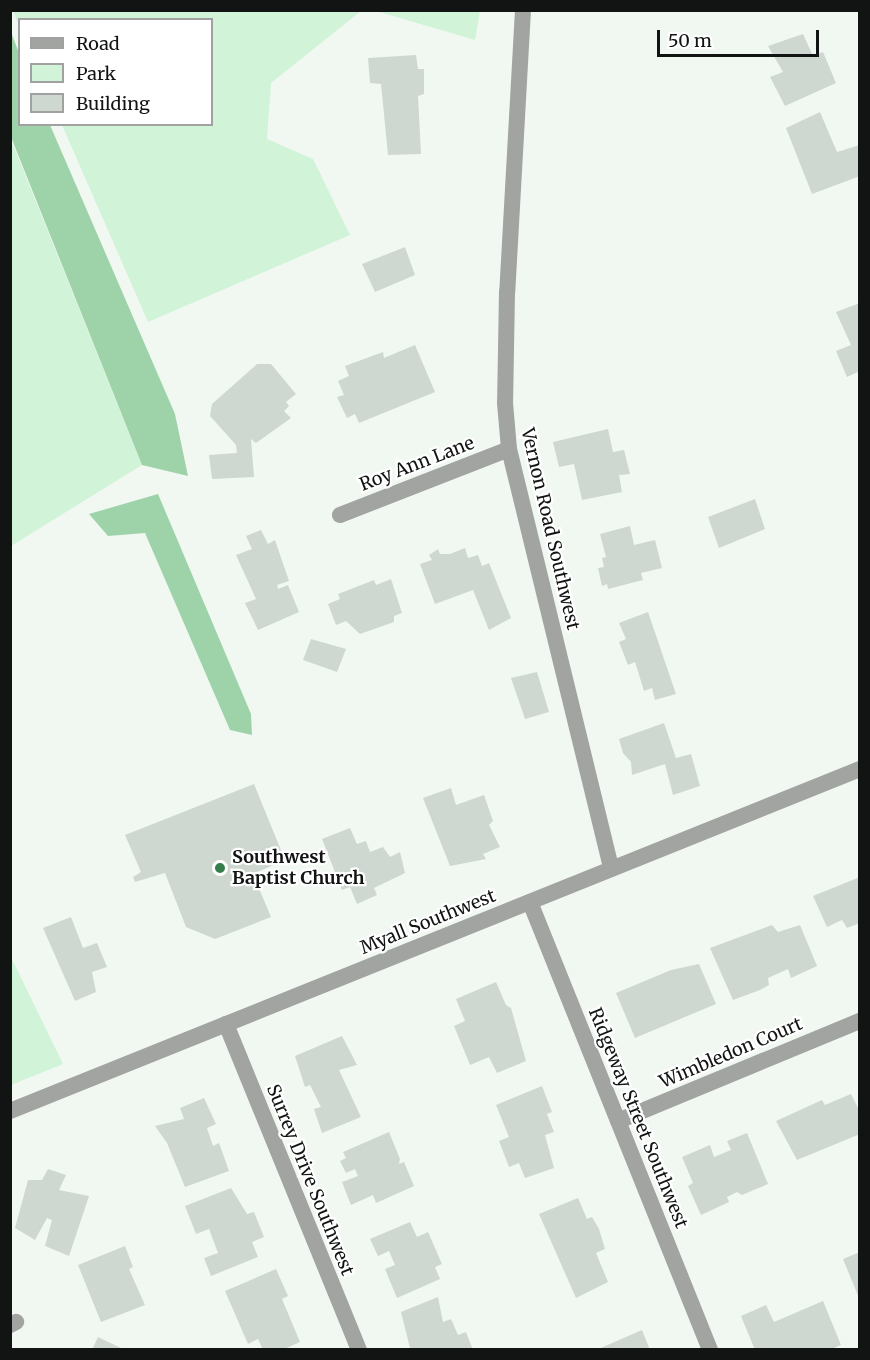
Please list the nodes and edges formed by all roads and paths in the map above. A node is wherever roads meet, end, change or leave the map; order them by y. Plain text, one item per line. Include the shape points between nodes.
1 (523, 10) edge
2 (509, 449) junction
3 (340, 515) dead end
4 (860, 769) edge
5 (610, 869) junction
6 (530, 902) junction
7 (860, 1021) edge
8 (226, 1024) junction
9 (10, 1111) edge
10 (618, 1121) junction
11 (359, 1350) edge
12 (710, 1350) edge

1 - 2 street, Vernon Road Southwest via 507,292 505,403
2 - 3 street, Roy Ann Lane
2 - 5 street, Vernon Road Southwest
4 - 5 street, Myall Southwest
5 - 6 street, Myall Southwest
6 - 8 street, Myall Southwest
6 - 10 street, Ridgeway Street Southwest
7 - 10 street, Wimbledon Court
8 - 9 street, Myall Southwest
8 - 11 street, Surrey Drive Southwest
10 - 12 street, Ridgeway Street Southwest

